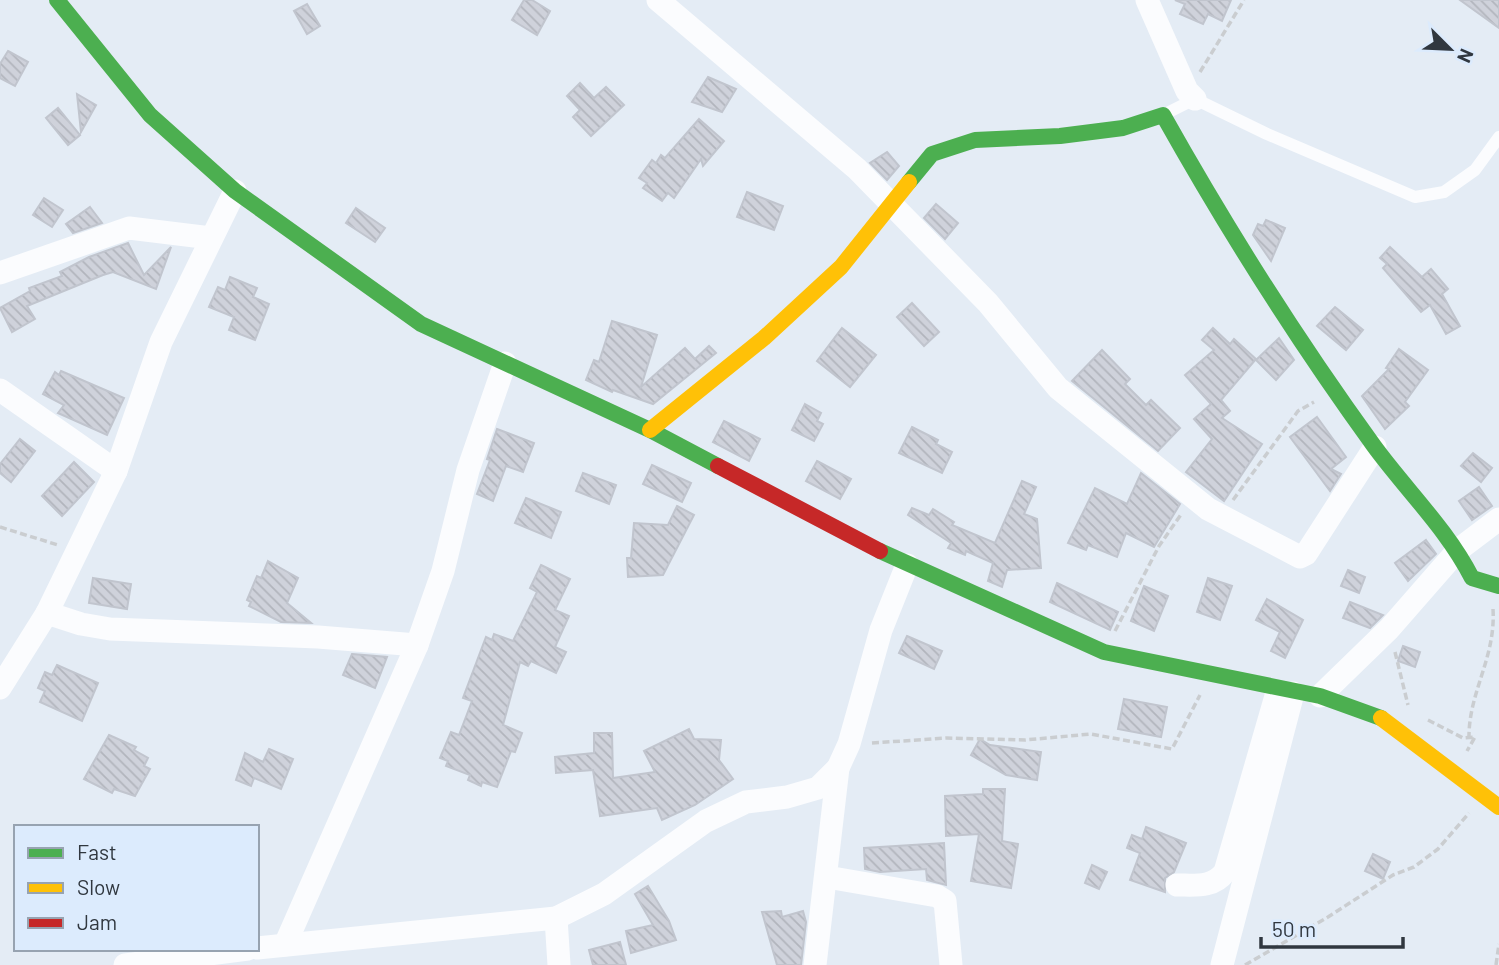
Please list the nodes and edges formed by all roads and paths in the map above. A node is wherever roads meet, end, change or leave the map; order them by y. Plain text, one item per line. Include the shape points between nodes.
1 (57, 0) edge
2 (658, 0) edge
3 (1146, 0) edge
4 (1244, 0) edge
5 (1191, 95) junction
6 (1163, 115) junction
7 (1499, 137) edge
8 (235, 191) junction
9 (892, 206) junction
10 (211, 238) junction
11 (0, 274) edge
12 (505, 363) junction
13 (1337, 388) junction
14 (0, 390) edge
15 (650, 430) junction
16 (1376, 447) junction
17 (116, 471) junction
18 (1193, 496) junction
19 (1222, 514) junction
20 (1499, 519) edge
21 (0, 527) edge
22 (1458, 550) junction
23 (77, 551) junction
24 (907, 565) junction
25 (1472, 578) junction
26 (1499, 586) edge
27 (47, 613) junction
28 (1390, 629) junction
29 (417, 645) junction
30 (1104, 652) junction
31 (1208, 675) junction
32 (0, 688) edge
33 (1285, 691) junction
34 (1320, 696) junction
35 (1409, 708) dead end
36 (1418, 715) dead end
37 (1469, 739) junction
38 (849, 744) junction
39 (1475, 760) dead end
40 (838, 768) junction
41 (1484, 796) junction
42 (1499, 807) edge
43 (827, 877) junction
44 (1177, 885) dead end
45 (556, 918) junction
46 (1499, 944) edge
47 (285, 945) junction
48 (259, 948) edge
49 (233, 951) edge
50 (125, 965) edge
51 (559, 965) edge
52 (815, 965) edge
53 (951, 965) edge
54 (1222, 965) edge
55 (1245, 965) edge
56 (1496, 965) edge

1 - 8 street via 150,115
2 - 9 street via 857,169
3 - 5 street
4 - 5 path
5 - 6 lane
5 - 7 lane via 1266,134 1415,197 1444,191 1475,170
6 - 9 street via 1123,128 975,140 932,154
6 - 13 street via 1229,232
8 - 10 street
8 - 12 street via 421,324
9 - 15 street via 841,267 764,338
9 - 18 street via 988,303 1058,388
10 - 11 street via 129,228
10 - 17 street via 161,342
12 - 15 street
12 - 29 street
13 - 16 street
13 - 19 path via 1298,411
14 - 17 street
15 - 24 street
16 - 19 street via 1300,557
16 - 22 street
17 - 23 street
18 - 19 street
18 - 30 path via 1159,546
20 - 22 street
21 - 23 path
22 - 25 street
22 - 28 street
23 - 27 street
24 - 30 street
24 - 38 street via 881,630
25 - 26 street
25 - 37 path via 1493,610 1490,656 1472,707
27 - 29 street via 110,629
27 - 32 street
28 - 34 street
28 - 35 path
29 - 47 street
30 - 31 street
31 - 33 street
31 - 38 path via 1172,749 1091,734
33 - 34 street
33 - 44 street via 1219,881
33 - 54 street
34 - 41 street via 1380,717
36 - 37 path
37 - 39 path via 1475,737 1466,750
38 - 40 street
40 - 43 street
40 - 45 street via 818,788 746,802 706,821 604,894
41 - 42 street
41 - 55 path via 1426,858
43 - 52 street
43 - 53 street via 945,901
45 - 47 street
45 - 51 street
46 - 56 path
47 - 48 street
49 - 50 street

